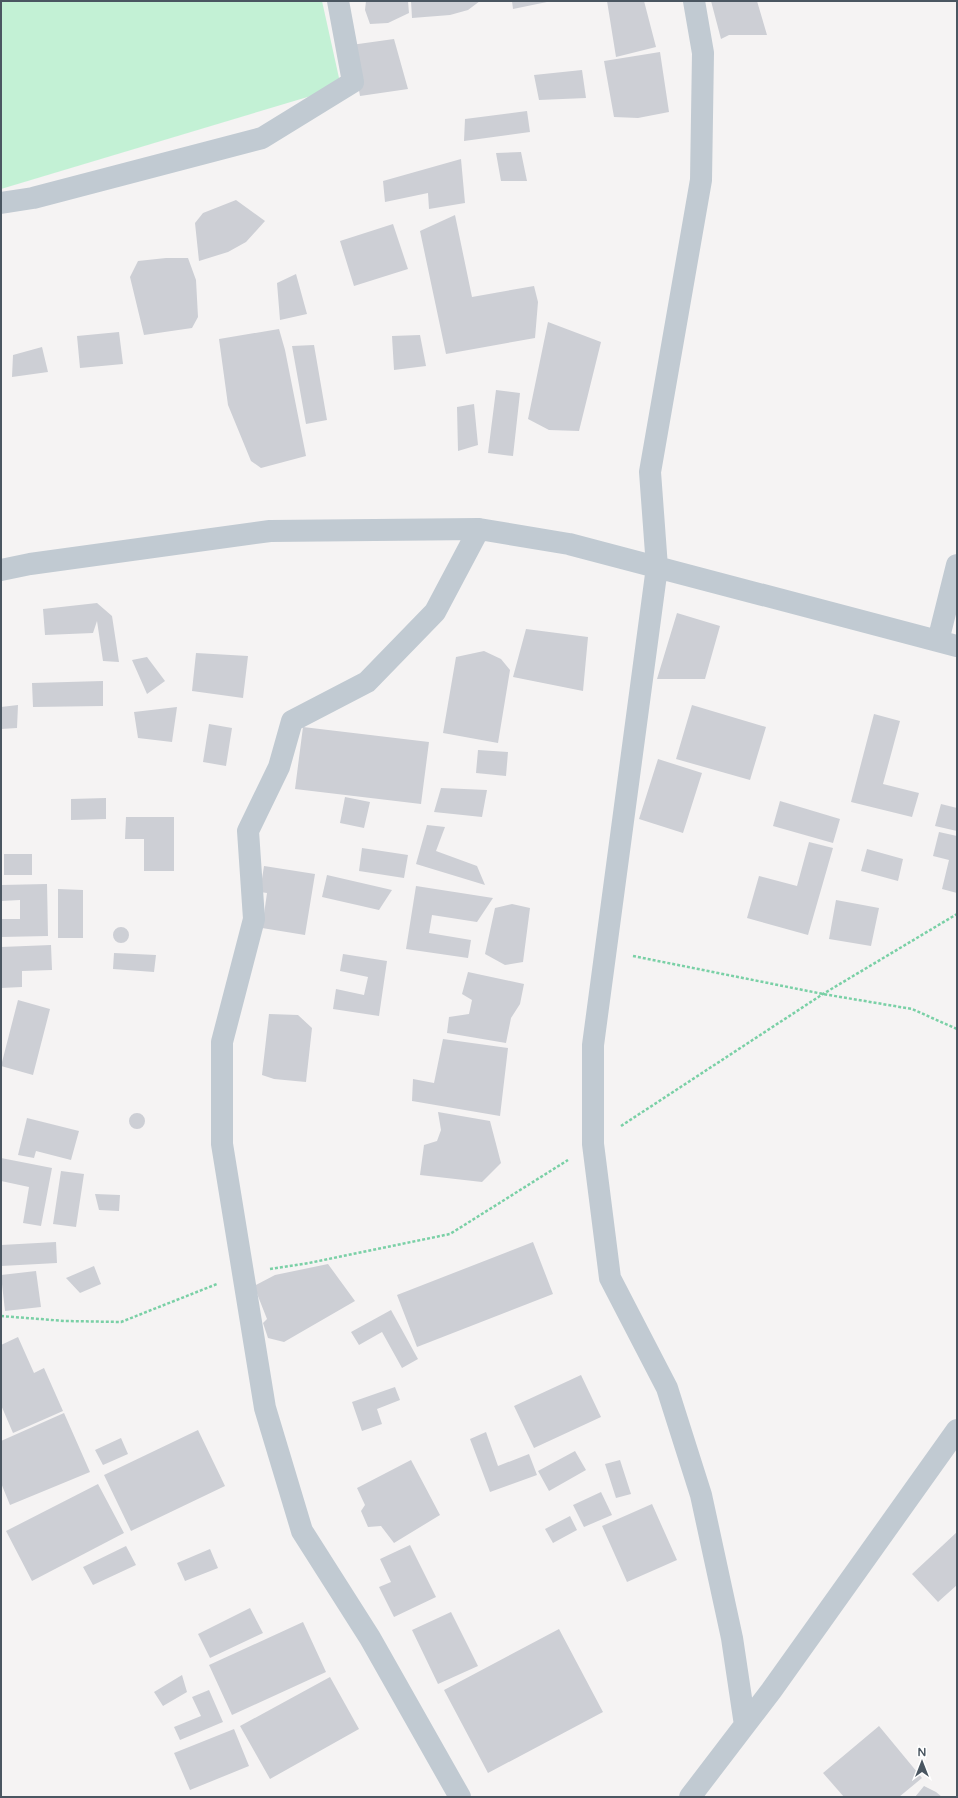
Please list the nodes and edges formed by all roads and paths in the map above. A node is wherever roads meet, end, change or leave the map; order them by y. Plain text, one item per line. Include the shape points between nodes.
1 (338, 1) edge
2 (694, 1) edge
3 (1, 203) edge
4 (479, 529) junction
5 (957, 565) edge
6 (657, 567) junction
7 (1, 570) edge
8 (948, 644) edge
9 (957, 914) edge
10 (606, 952) junction
11 (823, 994) junction
12 (957, 1030) edge
13 (593, 1144) junction
14 (244, 1274) junction
15 (1, 1316) edge
16 (957, 1430) edge
17 (745, 1725) junction
18 (460, 1797) edge
19 (690, 1797) edge

1 - 3 street via 353,82 262,138 33,198
2 - 6 street via 704,53 701,180 650,472
4 - 6 street via 570,544
4 - 7 street via 270,531
4 - 14 street via 435,612 367,682 292,720 279,767 248,831 254,919 222,1042 222,1144
5 - 8 street
6 - 8 street
6 - 10 street
9 - 11 path
10 - 11 path
10 - 13 street via 593,1045
11 - 12 path via 912,1009
11 - 13 path
13 - 14 path via 450,1234
13 - 17 street via 610,1278 666,1388 701,1495 732,1638
14 - 15 path via 121,1322
14 - 18 street via 265,1408 302,1531 370,1638
16 - 17 street via 772,1691
17 - 19 street

